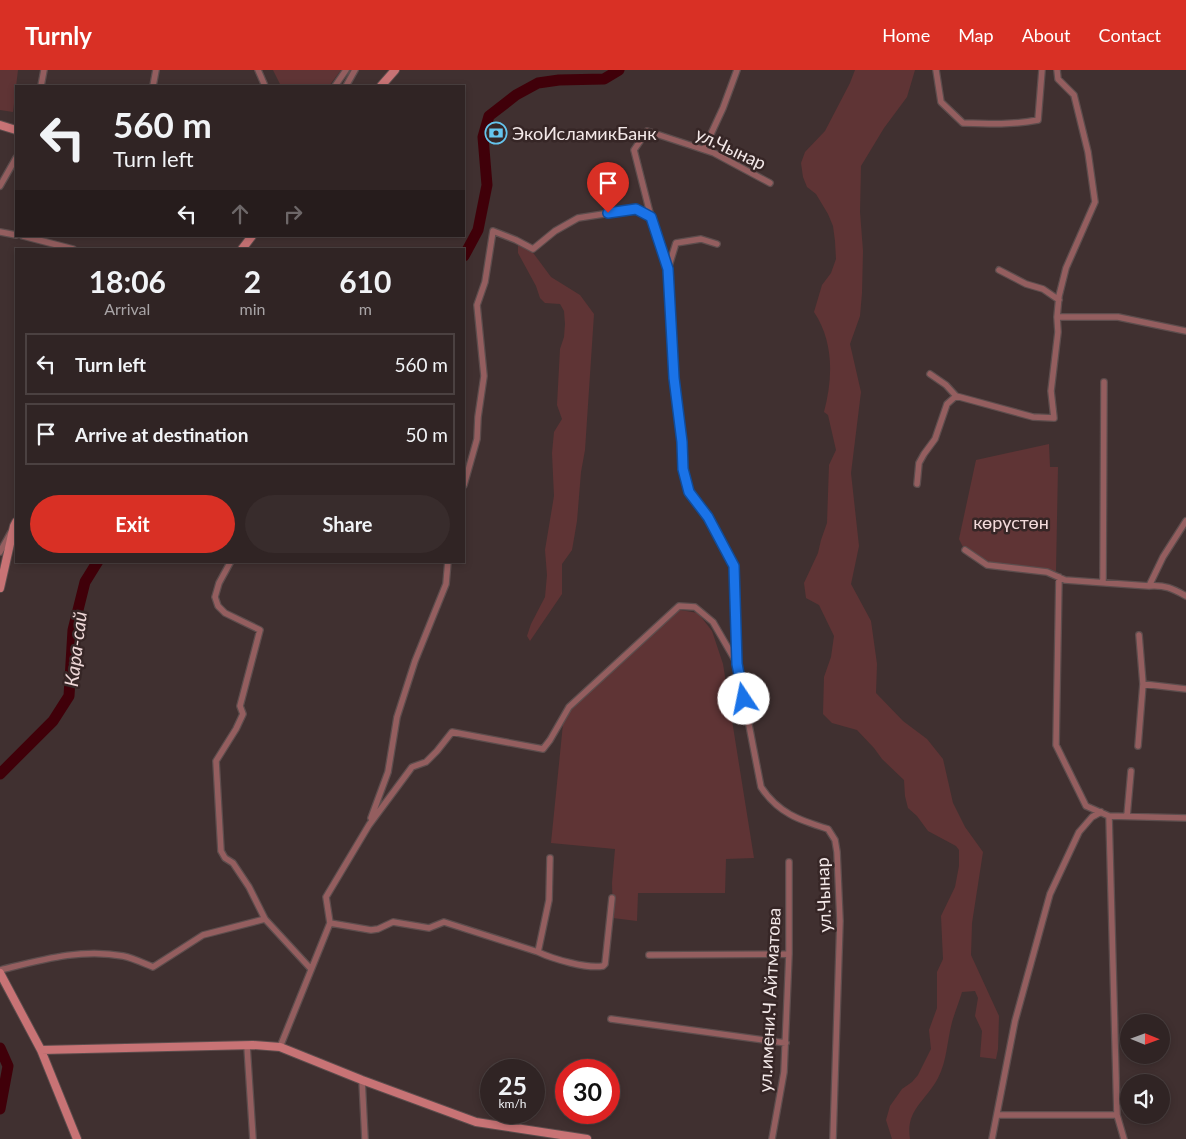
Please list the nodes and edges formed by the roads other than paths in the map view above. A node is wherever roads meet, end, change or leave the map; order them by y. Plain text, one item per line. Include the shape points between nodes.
1 (44, 70) edge
2 (156, 70) edge
3 (258, 70) edge
4 (346, 70) edge
5 (355, 70) edge
6 (395, 70) edge
7 (737, 70) edge
8 (936, 70) edge
9 (1042, 70) edge
10 (1057, 70) edge
11 (41, 85) edge
12 (153, 85) edge
13 (266, 85) edge
14 (337, 85) edge
15 (347, 85) edge
16 (382, 85) edge
17 (0, 125) edge
18 (15, 130) edge
19 (704, 149) junction
20 (15, 160) edge
21 (770, 183) dead end
22 (0, 186) edge
23 (651, 217) junction
24 (0, 232) edge
25 (15, 235) edge
26 (27, 237) edge
27 (717, 244) dead end
28 (69, 248) edge
29 (668, 269) junction
30 (999, 270) dead end
31 (1059, 300) junction
32 (1057, 317) junction
33 (1186, 331) edge
34 (930, 374) dead end
35 (1104, 382) dead end
36 (956, 396) junction
37 (465, 479) edge
38 (917, 484) dead end
39 (1186, 520) edge
40 (15, 524) edge
41 (964, 550) dead end
42 (0, 552) edge
43 (231, 563) edge
44 (448, 563) edge
45 (1059, 577) junction
46 (1103, 582) junction
47 (1149, 586) junction
48 (0, 588) edge
49 (1186, 596) edge
50 (1139, 635) dead end
51 (737, 664) junction
52 (1143, 684) junction
53 (1186, 689) edge
54 (1138, 746) dead end
55 (1130, 770) dead end
56 (1101, 812) junction
57 (1109, 816) junction
58 (1127, 816) junction
59 (1186, 818) edge
60 (369, 825) junction
61 (550, 858) dead end
62 (789, 862) dead end
63 (612, 898) dead end
64 (265, 919) junction
65 (330, 923) junction
66 (538, 952) junction
67 (789, 954) junction
68 (649, 955) dead end
69 (311, 969) junction
70 (0, 971) edge
71 (611, 1019) dead end
72 (786, 1043) junction
73 (247, 1046) junction
74 (280, 1047) junction
75 (41, 1050) junction
76 (362, 1080) junction
77 (997, 1115) junction
78 (1117, 1115) junction
79 (76, 1139) edge
80 (253, 1139) edge
81 (365, 1139) edge
82 (587, 1139) edge
83 (772, 1139) edge
84 (832, 1139) edge
85 (992, 1139) edge
86 (1124, 1139) edge

1 - 11 street
2 - 12 street
3 - 13 street
4 - 14 street
5 - 15 street
6 - 16 street
7 - 19 street
8 - 9 street via 941,102 963,123 994,125 1038,120
10 - 31 street via 1058,78 1074,95 1088,152 1095,202 1066,268
17 - 18 street
19 - 21 street, ул.Чынар
19 - 23 street, ул.Чынар via 647,131 634,150
20 - 22 street
23 - 29 street, ул.Чынар
23 - 37 street via 636,209 578,218 555,230 533,249 494,231 485,282 477,305 484,376 477,439
24 - 25 street
26 - 28 street
27 - 29 street via 700,239 676,243
29 - 51 street, ул.Чынар via 683,469 689,492 708,517 734,566
30 - 31 street via 1043,289
31 - 32 street
32 - 33 street via 1118,317
32 - 36 street via 1051,391 1054,418 1033,417
34 - 36 street
35 - 46 street
36 - 38 street via 947,404 935,439 919,463
39 - 47 street
40 - 42 street
40 - 48 street
41 - 45 street via 987,565 1047,572
43 - 64 street via 219,583 215,597 218,606 225,614 260,630 240,706 243,714 216,761 221,852 249,887
44 - 60 street via 446,584 412,670 397,718 388,772
45 - 46 street
45 - 56 street via 1056,745 1086,806
46 - 47 street
47 - 49 street via 1162,585
50 - 52 street
51 - 60 street via 713,622 694,607 679,606 569,707 543,749 452,732 426,762 412,767
51 - 84 street, ул.Чынар via 761,787 769,800 785,813 828,829 836,846 840,921
52 - 53 street
52 - 54 street
55 - 58 street
56 - 57 street
56 - 77 street via 1092,816 1079,832 1050,894 1015,1021
57 - 58 street
57 - 78 street
58 - 59 street
60 - 65 street via 326,897
61 - 66 street via 549,900
62 - 67 street, ул.имени.Ч Айтматова
63 - 66 street via 603,966
64 - 69 street
64 - 70 street via 203,935 153,967 125,956 89,953 52,957
65 - 66 street via 371,930 393,922 429,928 448,923
65 - 69 street
67 - 68 street
67 - 72 street, ул.имени.Ч Айтматова
69 - 74 street
70 - 75 street
71 - 72 street
72 - 83 street, ул.имени.Ч Айтматова
73 - 74 street
73 - 75 street
73 - 80 street
74 - 76 street
75 - 79 street
76 - 81 street
76 - 82 street via 476,1122
77 - 78 street
77 - 85 street
78 - 86 street

